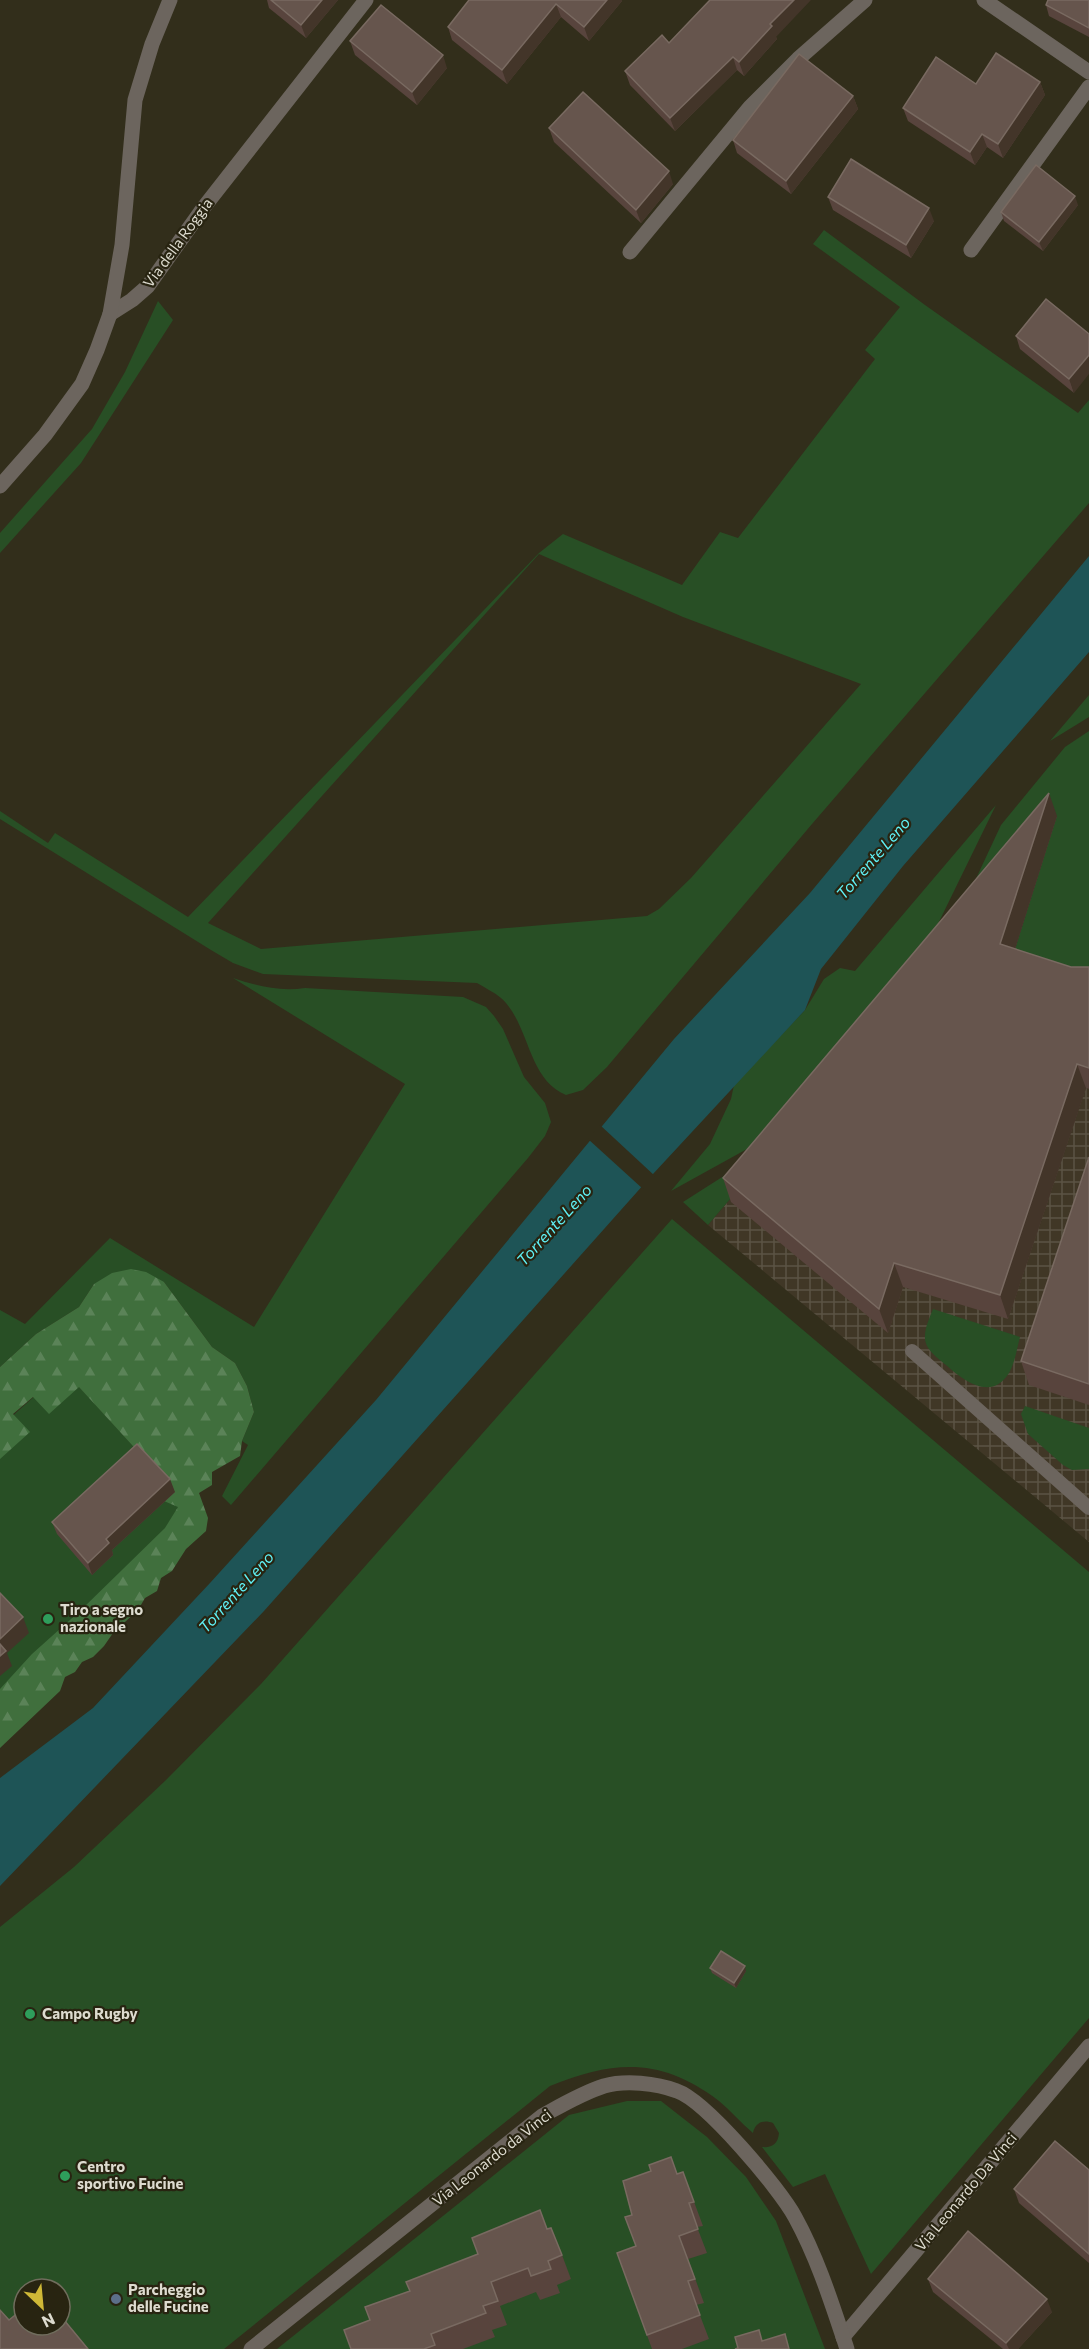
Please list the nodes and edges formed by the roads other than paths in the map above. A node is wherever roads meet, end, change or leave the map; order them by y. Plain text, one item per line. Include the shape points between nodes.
1 (170, 0) edge
2 (366, 0) edge
3 (866, 0) edge
4 (984, 0) edge
5 (1089, 72) edge
6 (1089, 87) edge
7 (971, 250) dead end
8 (630, 252) dead end
9 (110, 315) junction
10 (0, 486) edge
11 (912, 1351) dead end
12 (1089, 1508) edge
13 (1089, 2046) edge
14 (845, 2343) edge
15 (251, 2349) edge

1 - 9 street via 135,100 122,245
2 - 9 street, Via della Roggia via 204,207 148,286
3 - 8 street via 750,107
4 - 5 street
6 - 7 street
9 - 10 street via 82,384 45,435
11 - 12 lane
13 - 14 street, Via Leonardo Da Vinci
14 - 15 street, Via Leonardo da Vinci via 816,2259 794,2215 723,2127 678,2091 626,2084 605,2086 542,2116

